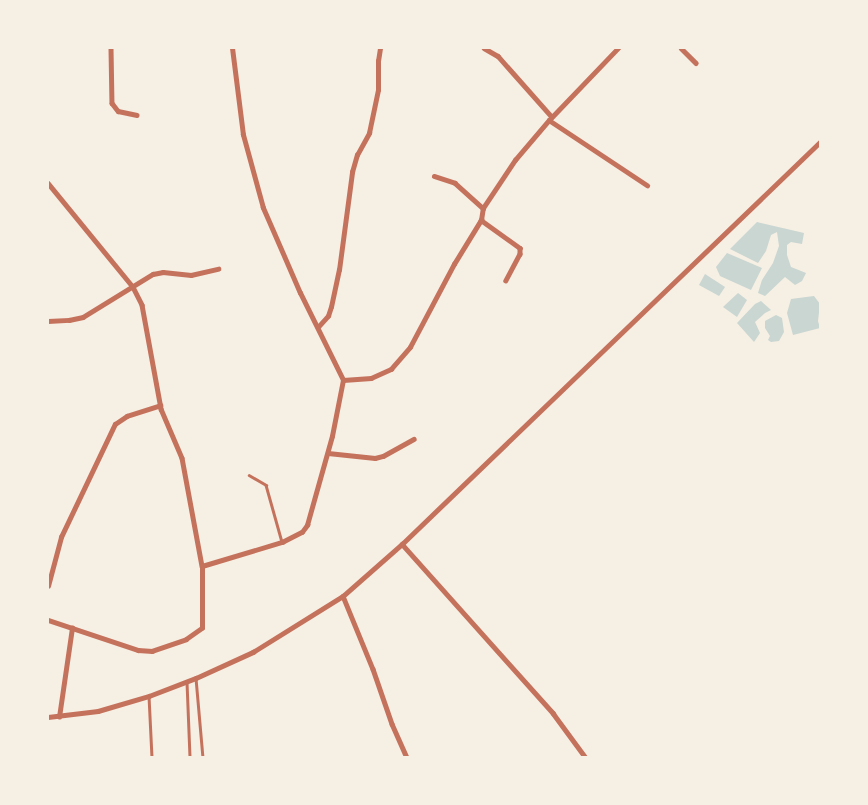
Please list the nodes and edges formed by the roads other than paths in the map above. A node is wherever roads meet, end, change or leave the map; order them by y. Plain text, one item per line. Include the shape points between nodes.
1 (111, 48) edge
2 (232, 48) edge
3 (380, 48) edge
4 (484, 48) edge
5 (618, 48) edge
6 (681, 48) edge
7 (696, 63) dead end
8 (137, 115) dead end
9 (550, 119) junction
10 (820, 142) edge
11 (434, 176) dead end
12 (48, 183) edge
13 (647, 185) dead end
14 (483, 208) junction
15 (481, 220) junction
16 (218, 269) dead end
17 (506, 280) dead end
18 (133, 287) junction
19 (48, 320) edge
20 (318, 327) junction
21 (343, 380) junction
22 (160, 405) junction
23 (414, 439) dead end
24 (328, 453) junction
25 (249, 475) dead end
26 (282, 542) junction
27 (402, 544) junction
28 (202, 566) junction
29 (48, 586) edge
30 (343, 596) junction
31 (48, 620) edge
32 (72, 628) junction
33 (196, 678) junction
34 (186, 681) junction
35 (149, 696) junction
36 (59, 716) junction
37 (48, 717) edge
38 (152, 758) edge
39 (190, 758) edge
40 (203, 758) edge
41 (407, 758) edge
42 (586, 758) edge

1 - 8 street via 112,103 118,111
2 - 20 street via 243,135 263,208
3 - 20 street via 378,90 369,133 352,172 333,298 328,316
4 - 9 street via 498,56
5 - 9 street
6 - 7 street
9 - 13 street
9 - 14 street via 515,160
10 - 27 street
11 - 14 street via 455,182
12 - 18 street
14 - 15 street
15 - 17 street via 520,248
15 - 21 street via 404,354 391,369 371,378
16 - 18 street via 191,275 153,274
18 - 19 street via 83,317
18 - 22 street via 142,304
20 - 21 street
21 - 24 street
22 - 28 street via 182,458
22 - 29 street via 126,416 115,424 60,537
23 - 24 street via 375,458
24 - 26 street via 307,525 302,532
25 - 26 lane via 266,485
26 - 28 street
27 - 30 street
27 - 42 street via 553,713
28 - 32 street via 202,628 186,639 152,651 138,650
30 - 33 street via 253,652
30 - 41 street
31 - 32 street
32 - 36 street
33 - 34 street
33 - 40 lane
34 - 35 street
34 - 39 lane
35 - 36 street via 98,711
35 - 38 lane
36 - 37 street

